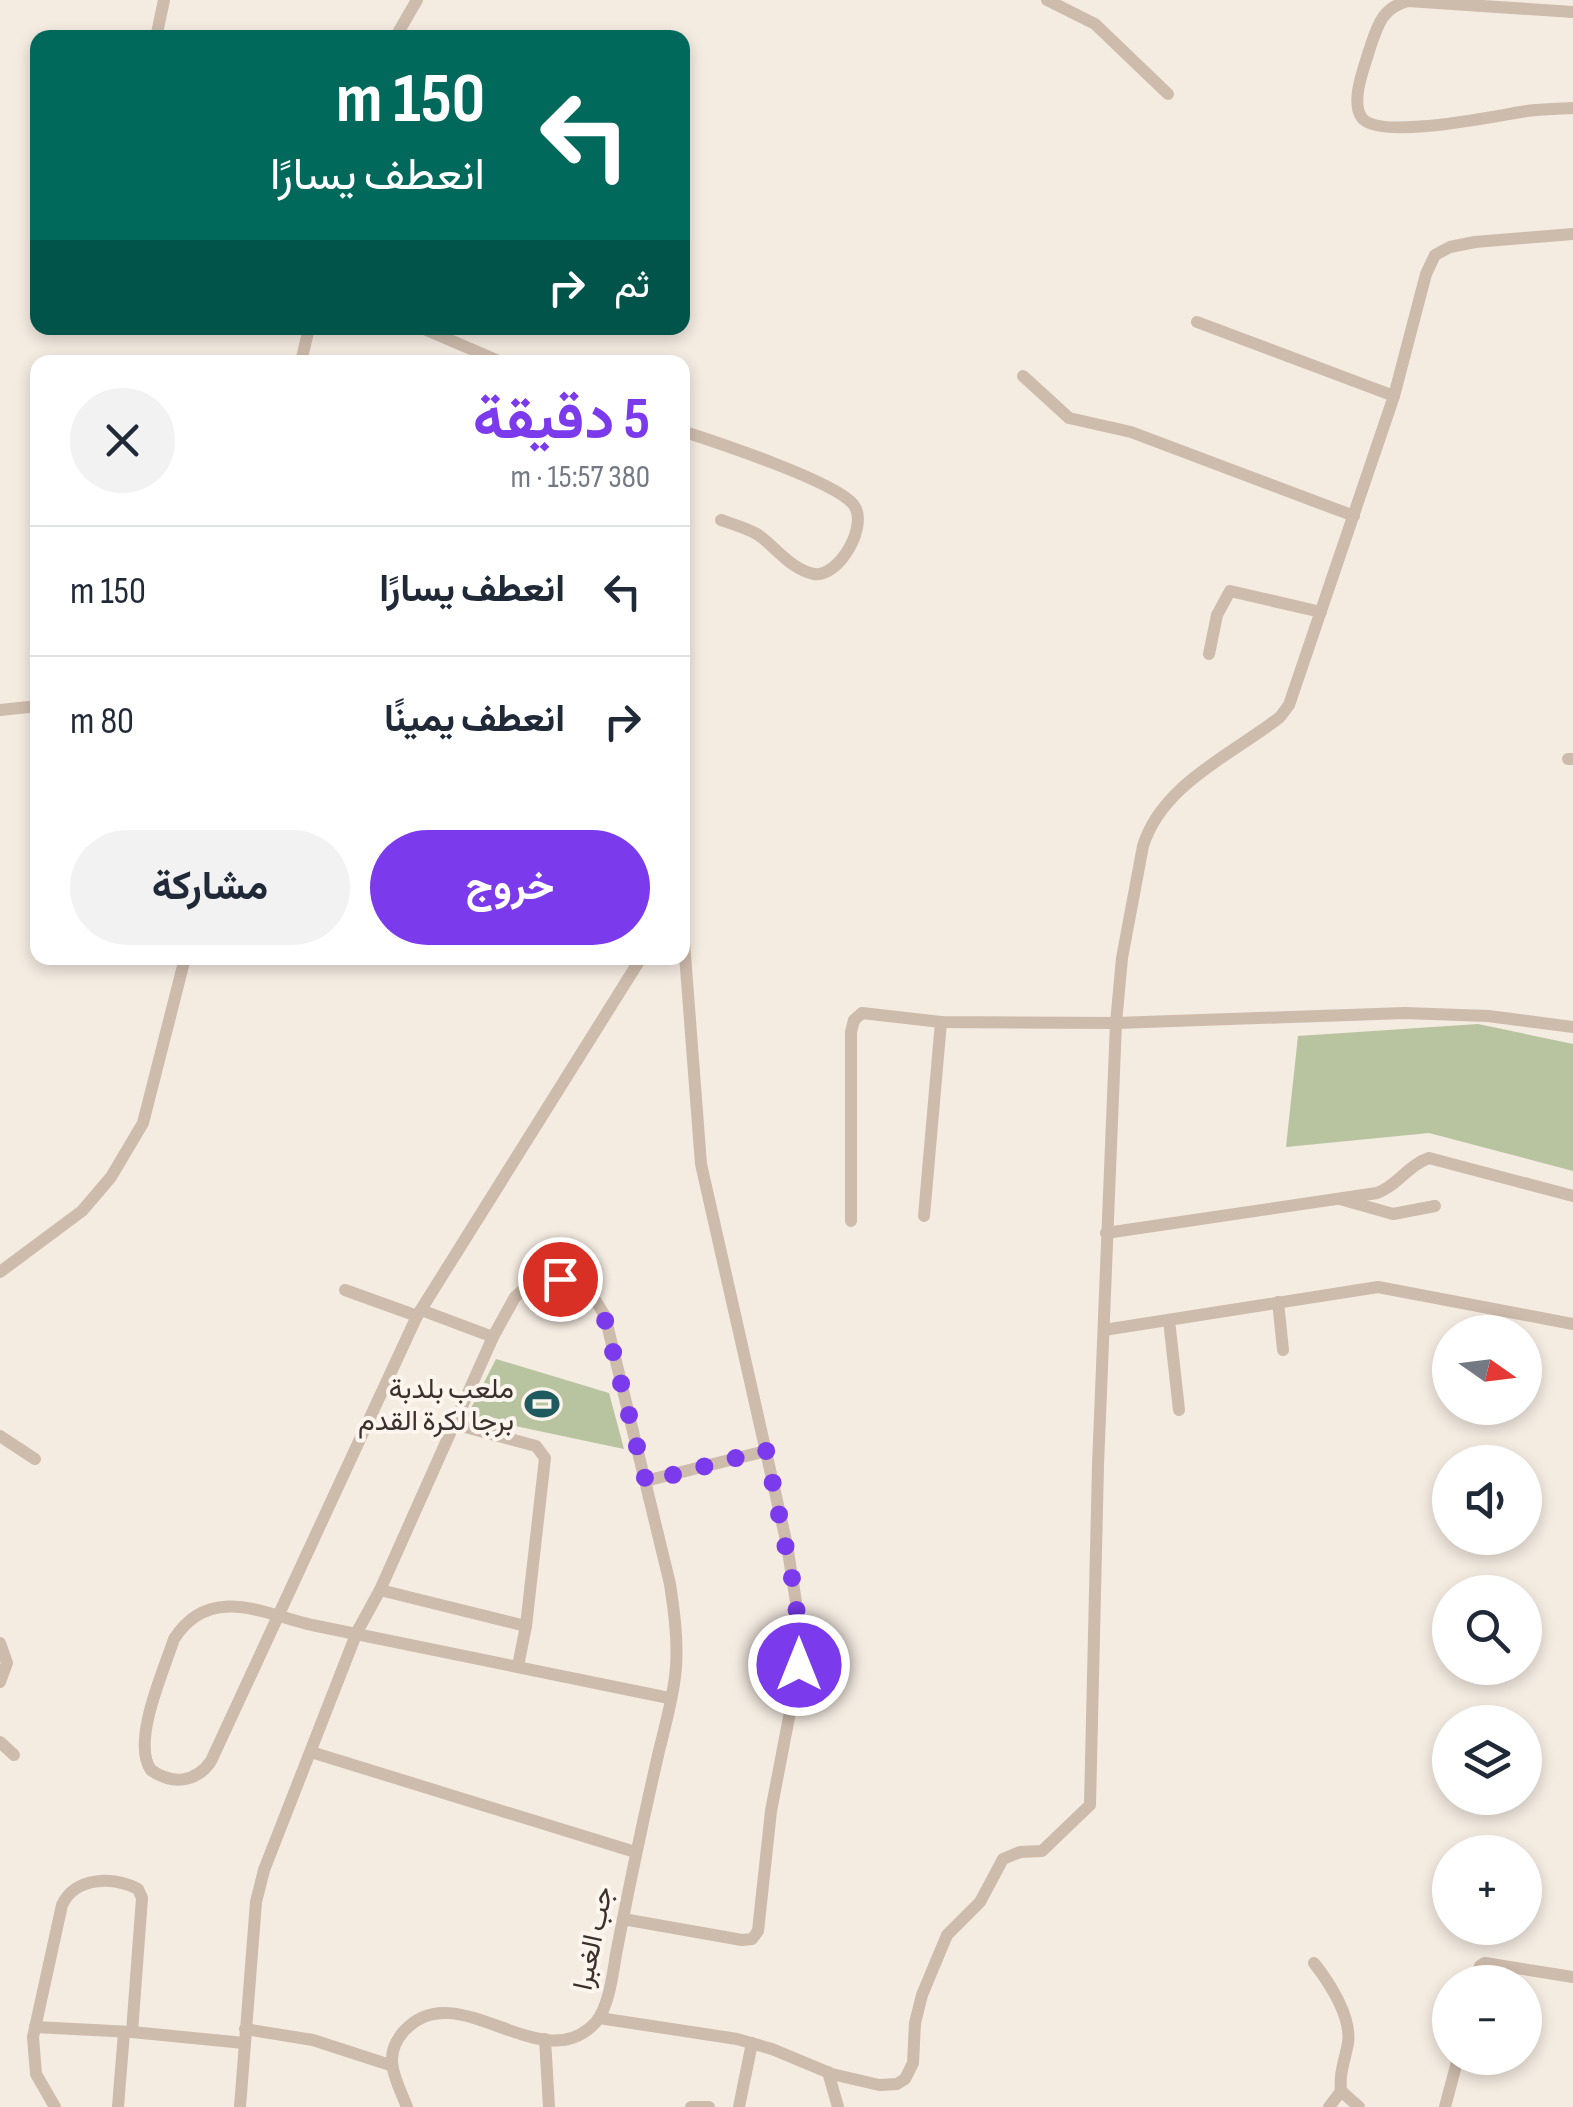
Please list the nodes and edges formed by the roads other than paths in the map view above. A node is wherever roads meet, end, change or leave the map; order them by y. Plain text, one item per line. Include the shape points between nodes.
1 (164, 0) edge
2 (417, 0) edge
3 (1047, 0) edge
4 (1573, 12) edge
5 (158, 30) edge
6 (400, 30) edge
7 (1168, 94) dead end
8 (1573, 108) edge
9 (1573, 234) edge
10 (1197, 322) dead end
11 (438, 335) edge
12 (485, 355) edge
13 (1023, 376) dead end
14 (1394, 396) junction
15 (690, 434) edge
16 (1354, 516) junction
17 (721, 520) dead end
18 (1321, 612) junction
19 (1208, 654) dead end
20 (30, 707) edge
21 (0, 710) edge
22 (183, 965) edge
23 (637, 965) edge
24 (686, 965) edge
25 (942, 1022) junction
26 (1116, 1023) junction
27 (1573, 1028) edge
28 (1573, 1196) edge
29 (1332, 1198) junction
30 (1434, 1206) dead end
31 (924, 1216) dead end
32 (851, 1221) dead end
33 (1106, 1233) junction
34 (0, 1272) edge
35 (345, 1290) dead end
36 (1278, 1302) junction
37 (419, 1313) junction
38 (1169, 1320) junction
39 (1573, 1324) edge
40 (1104, 1330) junction
41 (493, 1337) junction
42 (1284, 1350) dead end
43 (1179, 1410) dead end
44 (454, 1424) junction
45 (0, 1436) edge
46 (766, 1450) junction
47 (34, 1458) dead end
48 (646, 1482) junction
49 (380, 1590) junction
50 (279, 1615) junction
51 (526, 1626) junction
52 (357, 1632) junction
53 (0, 1643) edge
54 (518, 1666) junction
55 (0, 1682) edge
56 (669, 1698) junction
57 (0, 1742) edge
58 (311, 1752) junction
59 (14, 1755) dead end
60 (635, 1852) junction
61 (623, 1920) junction
62 (1314, 1963) dead end
63 (1542, 1972) edge
64 (1573, 1977) edge
65 (599, 2018) junction
66 (35, 2027) junction
67 (128, 2032) junction
68 (244, 2036) junction
69 (545, 2039) junction
70 (752, 2043) junction
71 (390, 2064) junction
72 (828, 2072) junction
73 (1453, 2075) edge
74 (1341, 2090) junction
75 (54, 2107) edge
76 (118, 2107) edge
77 (240, 2107) edge
78 (408, 2107) edge
79 (549, 2107) edge
80 (691, 2107) edge
81 (709, 2107) edge
82 (739, 2107) edge
83 (838, 2107) edge
84 (1329, 2107) edge
85 (1359, 2107) edge
86 (1445, 2107) edge

1 - 5 street
2 - 6 street
3 - 7 street via 1095,24
4 - 8 street via 1408,1 1391,6 1378,22 1356,104 1370,124 1430,126
9 - 14 street via 1475,242 1435,255
10 - 14 street
11 - 12 street
13 - 16 street via 1070,418 1131,432
14 - 16 street
15 - 17 street via 831,489 858,516 843,557 818,574
16 - 18 street
18 - 19 street via 1230,591 1216,615
18 - 26 street via 1286,710 1197,776 1149,831 1132,896
20 - 21 street
22 - 34 street via 143,1123 112,1177 82,1212
23 - 37 street
24 - 46 street via 701,1164
25 - 26 street
25 - 31 street
25 - 32 street via 866,1012 854,1020
26 - 27 street via 1405,1013
26 - 33 street
28 - 29 street via 1429,1158 1383,1191
29 - 30 street via 1393,1214
29 - 33 street
33 - 40 street
35 - 37 street
36 - 38 street
36 - 39 street via 1378,1287
36 - 42 street
37 - 41 street
37 - 50 street
38 - 40 street
38 - 43 street
40 - 72 street via 1091,1803 1042,1850 1004,1859 980,1902 947,1935 922,1995 905,2079 879,2084
41 - 44 street, جب الغبرا
41 - 48 street, جب الغبرا via 515,1297 532,1282 560,1279 591,1294 611,1338
44 - 49 street, جب الغبرا
44 - 51 street via 536,1446 544,1454
45 - 47 street
46 - 48 street
46 - 61 street via 800,1640 770,1810 758,1931 742,1940
48 - 56 street, جب الغبرا via 675,1618 676,1672
49 - 51 street
49 - 52 street, جب الغبرا
50 - 50 street via 206,1769 180,1780 151,1770 144,1751 147,1724 181,1627 200,1612 229,1606
50 - 52 street
51 - 54 street
52 - 54 street
52 - 58 street, جب الغبرا
53 - 55 street via 7,1663
54 - 56 street
56 - 60 street, جب الغبرا
57 - 59 street
58 - 60 street
58 - 68 street, جب الغبرا via 258,1891
60 - 61 street, جب الغبرا
61 - 65 street, جب الغبرا
62 - 74 street via 1348,2031
63 - 64 street
65 - 69 street, جب الغبرا via 572,2036
65 - 70 street
66 - 67 street
66 - 67 street via 68,1893 81,1884 106,1882 133,1886 142,1898
66 - 75 street via 33,2063
67 - 68 street
67 - 76 street
68 - 71 street via 313,2040
68 - 77 street, جب الغبرا
69 - 71 street via 446,2012 405,2030
69 - 79 street
70 - 72 street
70 - 82 street
71 - 78 street
72 - 83 street
73 - 86 street
74 - 84 street
74 - 85 street
80 - 81 street

